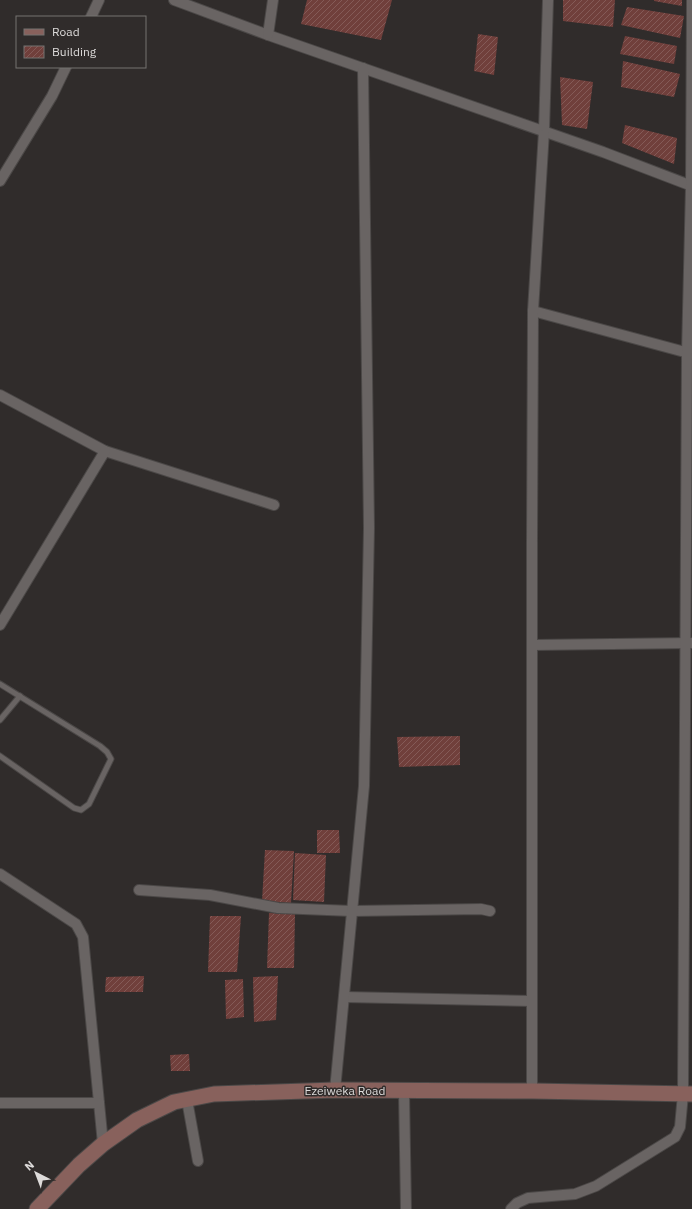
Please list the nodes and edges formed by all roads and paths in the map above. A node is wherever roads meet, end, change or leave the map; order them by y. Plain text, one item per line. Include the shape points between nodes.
1 (99, 0) edge
2 (174, 0) edge
3 (273, 0) edge
4 (548, 0) edge
5 (692, 0) edge
6 (91, 16) edge
7 (268, 36) junction
8 (66, 68) edge
9 (363, 68) junction
10 (544, 132) junction
11 (0, 181) edge
12 (691, 186) edge
13 (534, 311) junction
14 (690, 354) edge
15 (0, 395) edge
16 (105, 450) junction
17 (274, 505) dead end
18 (0, 624) edge
19 (688, 643) edge
20 (532, 646) junction
21 (0, 684) edge
22 (20, 696) junction
23 (0, 720) edge
24 (0, 756) edge
25 (0, 874) edge
26 (139, 890) dead end
27 (352, 911) junction
28 (490, 911) dead end
29 (344, 997) junction
30 (532, 1001) junction
31 (335, 1090) junction
32 (404, 1091) junction
33 (532, 1091) junction
34 (687, 1094) edge
35 (187, 1100) junction
36 (0, 1103) edge
37 (99, 1103) junction
38 (103, 1144) junction
39 (198, 1161) dead end
40 (37, 1209) edge
41 (406, 1209) edge
42 (511, 1209) edge

1 - 6 street
2 - 7 street
3 - 7 street
4 - 10 street
5 - 12 street
7 - 9 street
8 - 11 street via 52,96
9 - 10 street
9 - 27 street via 369,528 364,786
10 - 12 street
10 - 13 street
12 - 14 street
13 - 14 street
13 - 20 street
14 - 19 street
15 - 16 street
16 - 17 street
16 - 18 street
19 - 20 street
19 - 34 street
20 - 30 street
21 - 22 lane
22 - 23 lane
22 - 24 lane via 100,746 110,759 89,804 81,810 74,808
25 - 37 street via 76,924 83,938
26 - 27 street via 210,895 278,908
27 - 28 street
27 - 29 street
29 - 30 street
29 - 31 street
30 - 33 street
31 - 32 main road, Ezeiweka Road
31 - 35 main road, Ezeiweka Road via 214,1094
32 - 33 main road, Ezeiweka Road
32 - 41 street
33 - 34 main road, Ezeiweka Road
34 - 42 street via 680,1127 675,1136 596,1186 575,1194 528,1198
35 - 38 main road, Ezeiweka Road via 174,1102 137,1120
35 - 39 street
36 - 37 street
37 - 38 street
38 - 40 main road, Ezeiweka Road

